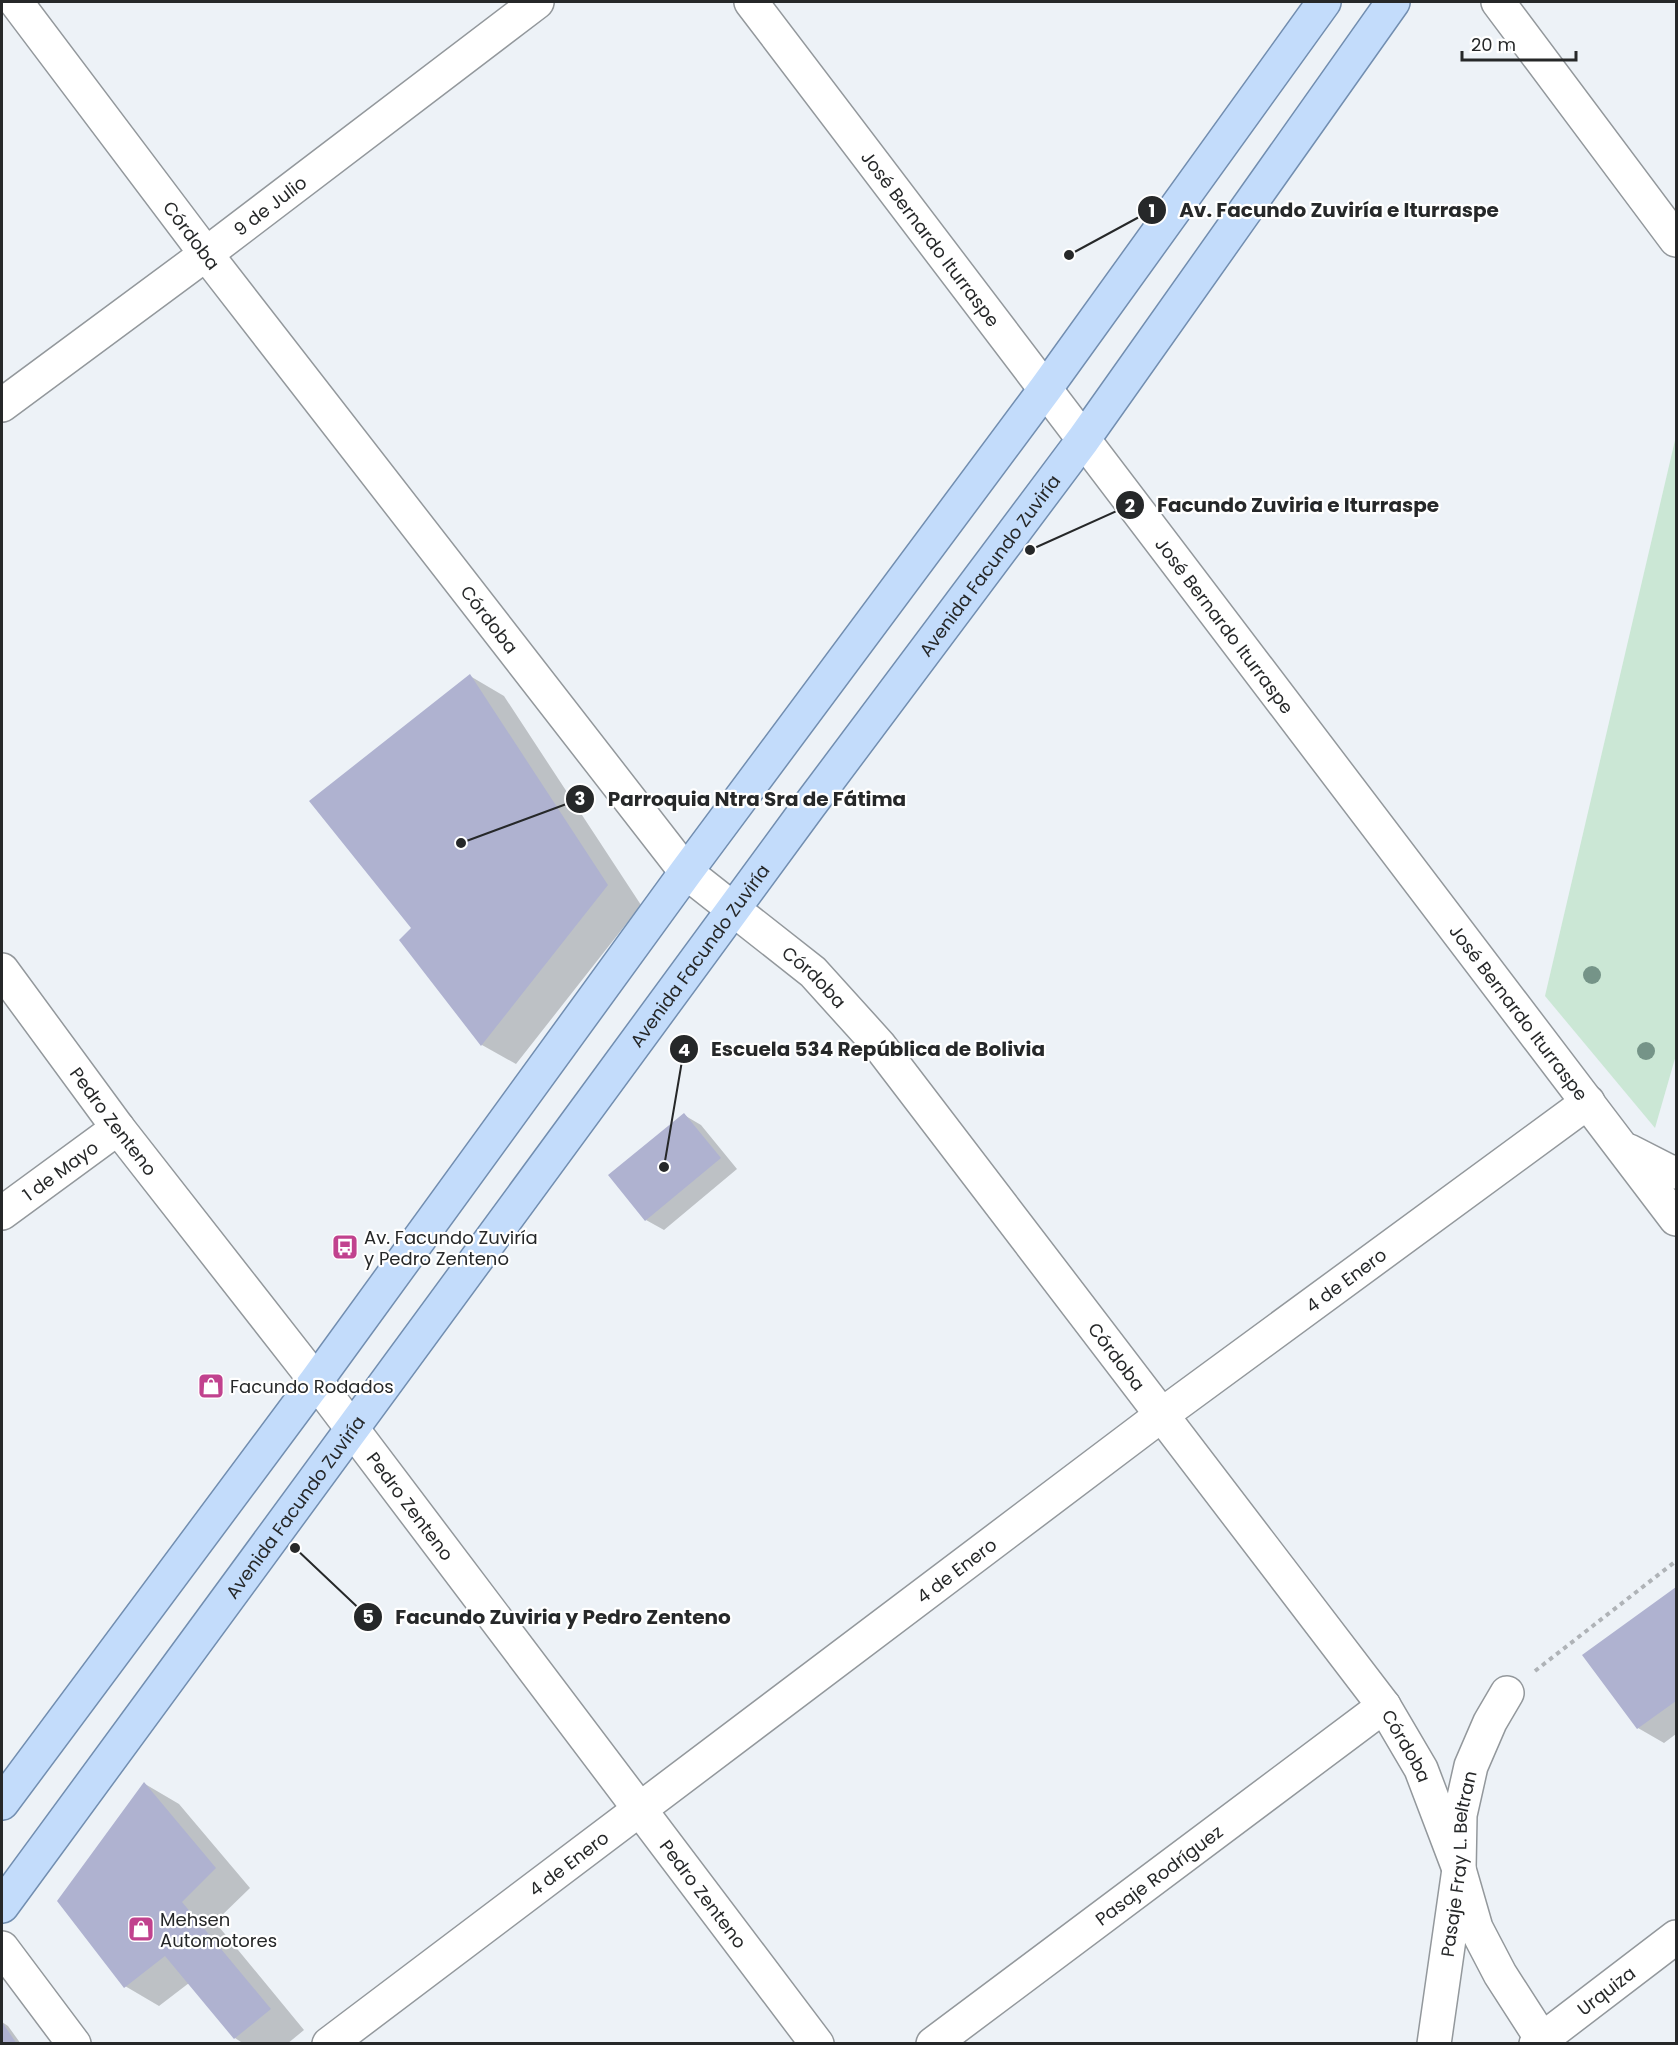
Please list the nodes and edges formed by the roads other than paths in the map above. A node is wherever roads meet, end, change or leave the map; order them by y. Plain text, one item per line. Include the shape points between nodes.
1 (16, 2) edge
2 (537, 2) edge
3 (751, 2) edge
4 (1324, 2) edge
5 (1394, 2) edge
6 (1498, 2) edge
7 (1677, 240) edge
8 (206, 254) junction
9 (1046, 388) junction
10 (2, 405) edge
11 (1083, 440) junction
12 (686, 872) junction
13 (732, 910) junction
14 (2, 970) edge
15 (1588, 1101) junction
16 (118, 1128) junction
17 (1625, 1149) junction
18 (1677, 1172) edge
19 (2, 1213) edge
20 (1677, 1219) edge
21 (316, 1381) junction
22 (1163, 1414) junction
23 (351, 1430) junction
24 (1507, 1693) road end
25 (1384, 1706) junction
26 (2, 1803) edge
27 (640, 1811) junction
28 (1460, 1869) junction
29 (2, 1906) edge
30 (1677, 1937) edge
31 (2, 1948) edge
32 (1541, 2042) edge
33 (74, 2043) edge
34 (329, 2043) edge
35 (818, 2043) edge
36 (933, 2043) edge
37 (1434, 2043) edge

1 - 8 street, Córdoba
2 - 8 street, 9 de Julio
3 - 9 street, José Bernardo Iturraspe
4 - 9 main road
5 - 11 main road, Avenida Facundo Zuviría
6 - 7 street
8 - 10 street, 9 de Julio
8 - 12 street, Córdoba
9 - 11 street, José Bernardo Iturraspe
9 - 12 main road
11 - 13 main road, Avenida Facundo Zuviría
11 - 15 street, José Bernardo Iturraspe
12 - 13 street, Córdoba
12 - 21 main road
13 - 22 street, Córdoba via 813,972 879,1045
13 - 23 main road, Avenida Facundo Zuviría
14 - 16 street, Pedro Zenteno
15 - 17 street, José Bernardo Iturraspe
15 - 22 street, 4 de Enero
16 - 19 street, 1 de Mayo
16 - 21 street, Pedro Zenteno
17 - 18 street
17 - 20 street, José Bernardo Iturraspe
21 - 23 street, Pedro Zenteno
21 - 26 main road
22 - 25 street, Córdoba
22 - 27 street, 4 de Enero
23 - 27 street, Pedro Zenteno
23 - 29 main road, Avenida Facundo Zuviría
24 - 28 street, Pasaje Fray L. Beltran via 1471,1766 1460,1815
25 - 28 street, Córdoba via 1421,1769
25 - 36 street, Pasaje Rodríguez
27 - 34 street, 4 de Enero
27 - 35 street, Pedro Zenteno
28 - 32 street, Córdoba via 1476,1928
28 - 37 street, Pasaje Fray L. Beltran
30 - 32 street, Urquiza
31 - 33 street

